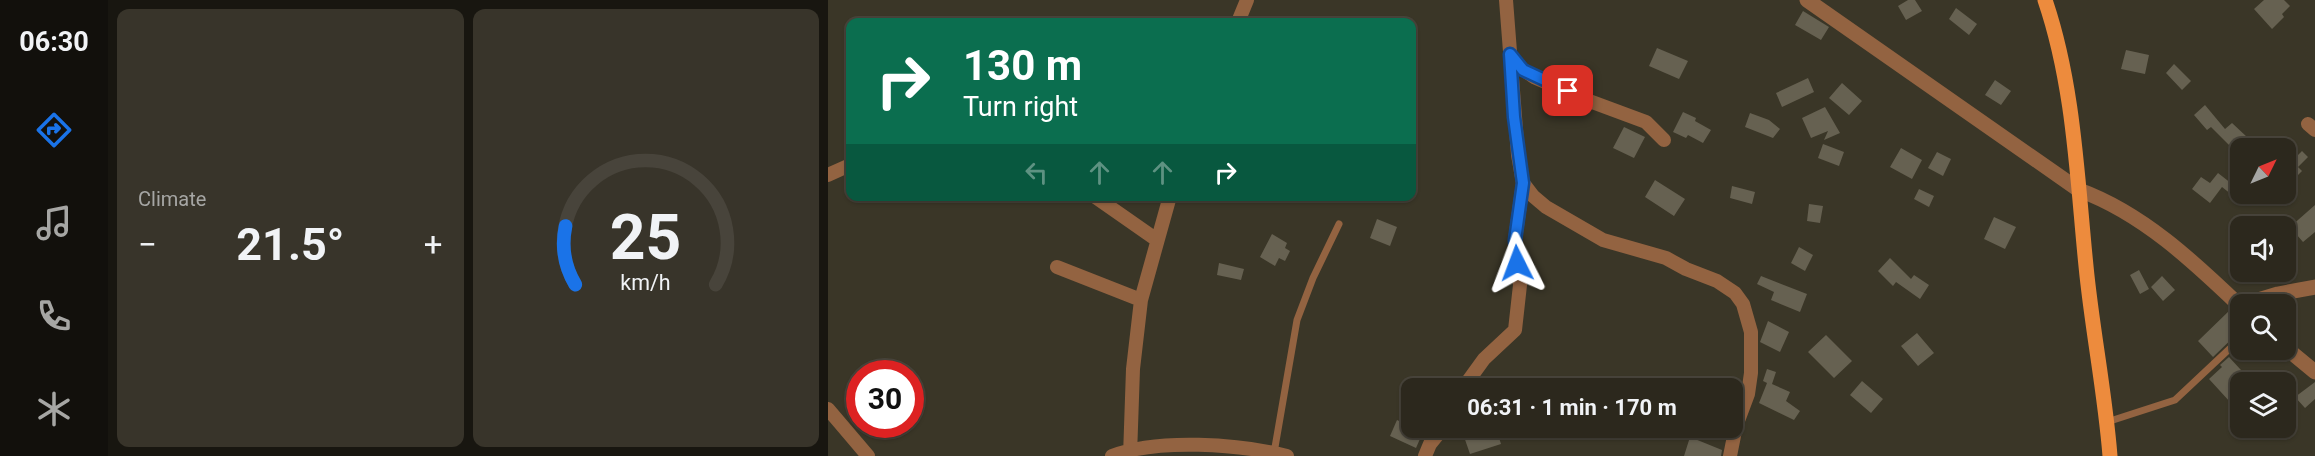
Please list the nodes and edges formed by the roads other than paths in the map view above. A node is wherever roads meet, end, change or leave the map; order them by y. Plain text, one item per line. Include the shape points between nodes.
1 (1247, 0) edge
2 (1506, 0) edge
3 (1807, 0) edge
4 (2045, 0) edge
5 (1240, 18) edge
6 (1510, 54) junction
7 (1664, 140) dead end
8 (846, 167) edge
9 (828, 175) edge
10 (1523, 183) junction
11 (2079, 189) junction
12 (1101, 201) edge
13 (1169, 201) edge
14 (1339, 224) dead end
15 (1157, 240) junction
16 (1058, 267) dead end
17 (2315, 287) edge
18 (2278, 294) edge
19 (2230, 295) edge
20 (1142, 300) junction
21 (2230, 348) edge
22 (2296, 356) edge
23 (2315, 372) edge
24 (1470, 378) edge
25 (828, 409) edge
26 (2107, 422) junction
27 (1435, 438) edge
28 (1130, 452) edge
29 (1281, 454) edge
30 (868, 456) edge
31 (1113, 456) edge
32 (1425, 456) edge
33 (1730, 456) edge
34 (2110, 456) edge

1 - 5 street
2 - 6 street
3 - 11 street
4 - 11 main road via 2060,51
6 - 7 street via 1518,66 1534,77 1646,122
6 - 10 street
8 - 9 street
10 - 24 street via 1515,240 1520,285 1515,330
10 - 33 street via 1546,207 1603,240 1666,258 1726,286 1743,304 1751,332 1751,374
11 - 19 street via 2103,198 2140,221
11 - 26 main road
12 - 15 street
13 - 15 street
14 - 29 lane via 1297,320
15 - 20 street
16 - 20 street
17 - 18 street
20 - 28 street via 1133,369
21 - 26 lane via 2175,400
22 - 23 street
25 - 30 street
26 - 34 main road
27 - 32 street
28 - 29 street via 1184,446 1233,447
28 - 31 street

